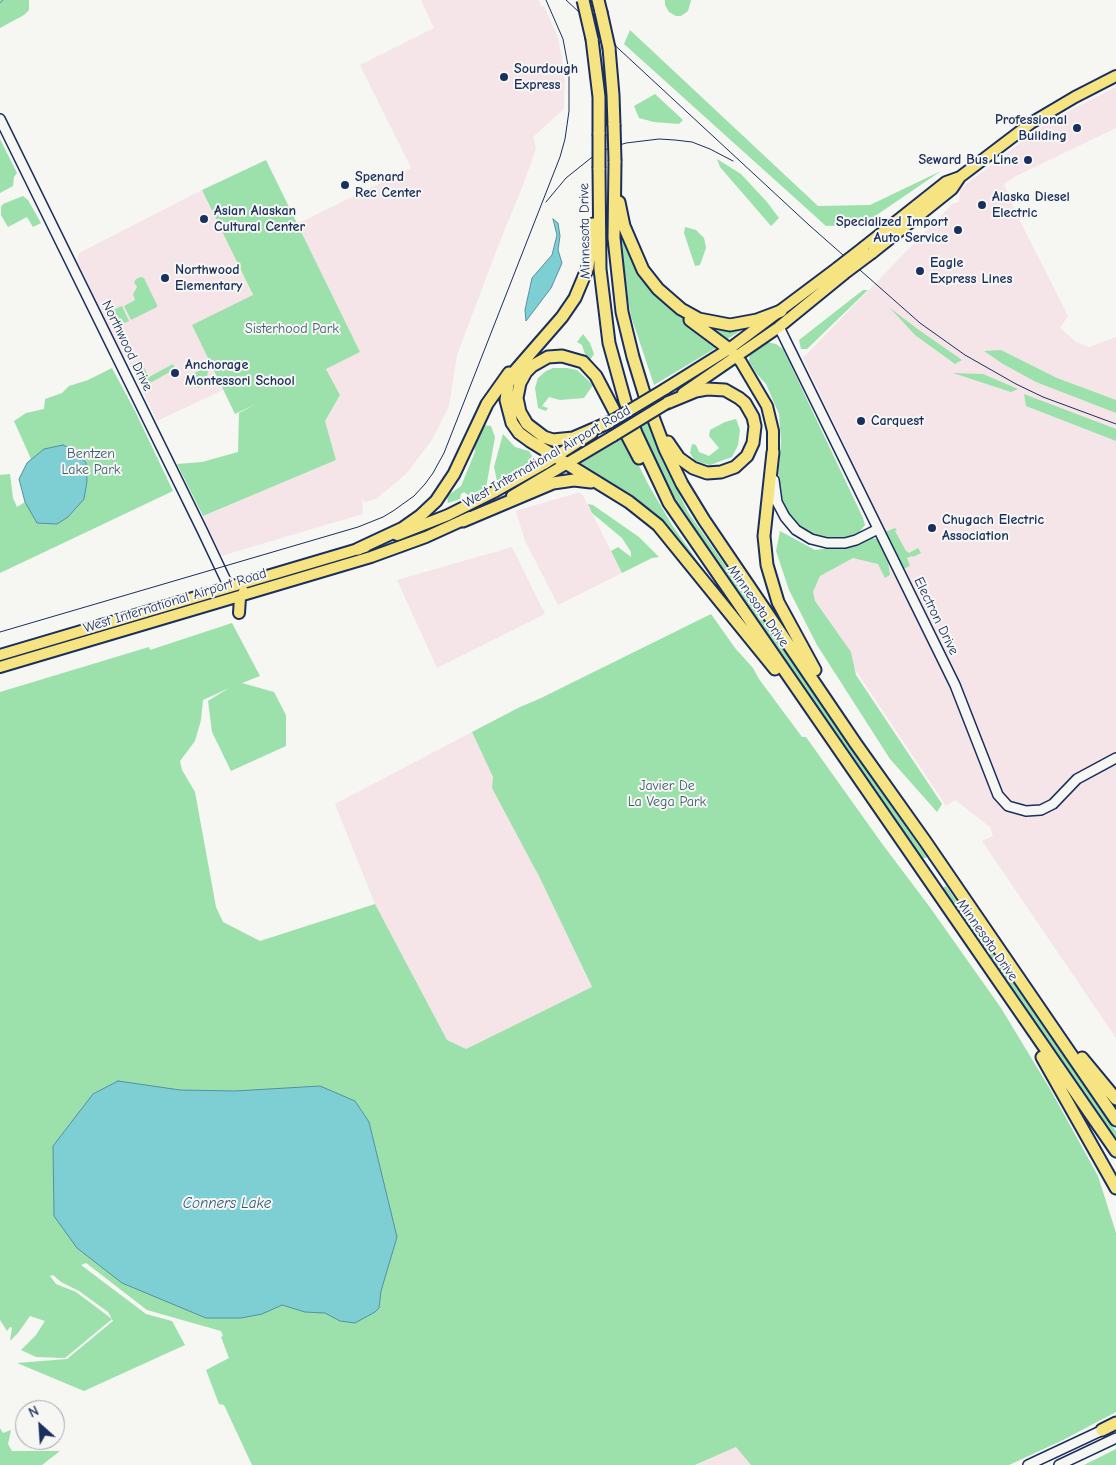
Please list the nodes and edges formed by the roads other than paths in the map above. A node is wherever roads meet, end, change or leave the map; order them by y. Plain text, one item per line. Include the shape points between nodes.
1 (583, 0) edge
2 (598, 0) edge
3 (1116, 76) edge
4 (0, 119) edge
5 (614, 161) junction
6 (600, 168) junction
7 (840, 271) junction
8 (658, 289) junction
9 (781, 311) junction
10 (779, 328) junction
11 (530, 352) junction
12 (733, 353) junction
13 (667, 402) junction
14 (652, 416) junction
15 (610, 422) junction
16 (773, 452) junction
17 (555, 457) junction
18 (567, 464) junction
19 (605, 488) junction
20 (669, 503) junction
21 (463, 521) junction
22 (878, 529) junction
23 (358, 549) junction
24 (261, 577) junction
25 (228, 587) junction
26 (268, 587) junction
27 (242, 595) junction
28 (0, 656) edge
29 (0, 667) edge
30 (856, 744) junction
31 (843, 756) junction
32 (1116, 758) edge
33 (1035, 1000) junction
34 (1022, 1018) junction
35 (1116, 1099) edge
36 (1116, 1120) edge
37 (1116, 1151) edge
38 (1116, 1188) edge
39 (1116, 1423) edge
40 (1102, 1430) joint
41 (1116, 1438) edge
42 (1044, 1457) junction
43 (1028, 1465) edge
44 (1033, 1465) edge
45 (1060, 1465) edge

1 - 6 highway, Minnesota Drive, bridge via 592,38 599,97
2 - 5 highway, Minnesota Drive, bridge via 613,95
3 - 7 main road, West International Airport Road, bridge via 1031,123 960,177 952,189
4 - 25 street, Northwood Drive
5 - 8 highway via 624,226 643,270
5 - 14 highway, Minnesota Drive via 618,289 632,357
6 - 11 highway via 584,279 564,315
6 - 20 highway, Minnesota Drive via 600,269 609,343 636,433
7 - 9 main road, West International Airport Road
7 - 10 main road, West International Airport Road
8 - 9 highway via 690,315 715,323 748,322
8 - 12 highway via 668,303
9 - 10 main road
9 - 12 main road, West International Airport Road
10 - 12 main road, West International Airport Road
10 - 22 street, Electron Drive
11 - 17 highway via 508,384 507,408 519,433
11 - 23 highway via 494,393 454,474 436,501 403,528
12 - 13 main road, West International Airport Road
12 - 15 main road, West International Airport Road, bridge
12 - 16 main road via 767,406 773,431
13 - 14 highway via 707,389 725,390 739,398 750,410 755,426 754,443 747,456 735,467 721,472 707,473 693,468 674,451
13 - 18 main road, West International Airport Road, bridge
14 - 30 highway, Minnesota Drive via 693,503
15 - 17 main road, West International Airport Road
15 - 20 highway via 573,438 553,440 544,437 527,424 520,412 517,398 520,383 532,366 548,358 569,357 587,366 612,403 649,476
16 - 22 street via 777,502 790,524 802,535 836,544 856,540
16 - 30 highway via 764,536 769,577 784,613
17 - 18 highway
17 - 23 main road, West International Airport Road via 472,504
18 - 19 highway
18 - 21 main road, West International Airport Road
19 - 21 highway via 582,480 561,481
19 - 31 highway via 629,502 670,538
20 - 31 highway, Minnesota Drive
21 - 26 main road, West International Airport Road via 390,551
22 - 32 street, Electron Drive via 954,685 998,795 1008,806 1026,811 1041,810 1053,804 1077,779
23 - 24 main road, West International Airport Road
24 - 25 main road, West International Airport Road
24 - 27 main road
25 - 28 main road, West International Airport Road
26 - 27 main road, West International Airport Road
26 - 27 main road via 250,597 239,613
27 - 29 main road, West International Airport Road
30 - 33 highway, Minnesota Drive
31 - 34 highway, Minnesota Drive
33 - 35 highway
33 - 36 highway, Minnesota Drive
34 - 37 highway, Minnesota Drive
34 - 38 highway
39 - 40 highway
40 - 42 street
41 - 45 street
42 - 43 street
42 - 44 street

